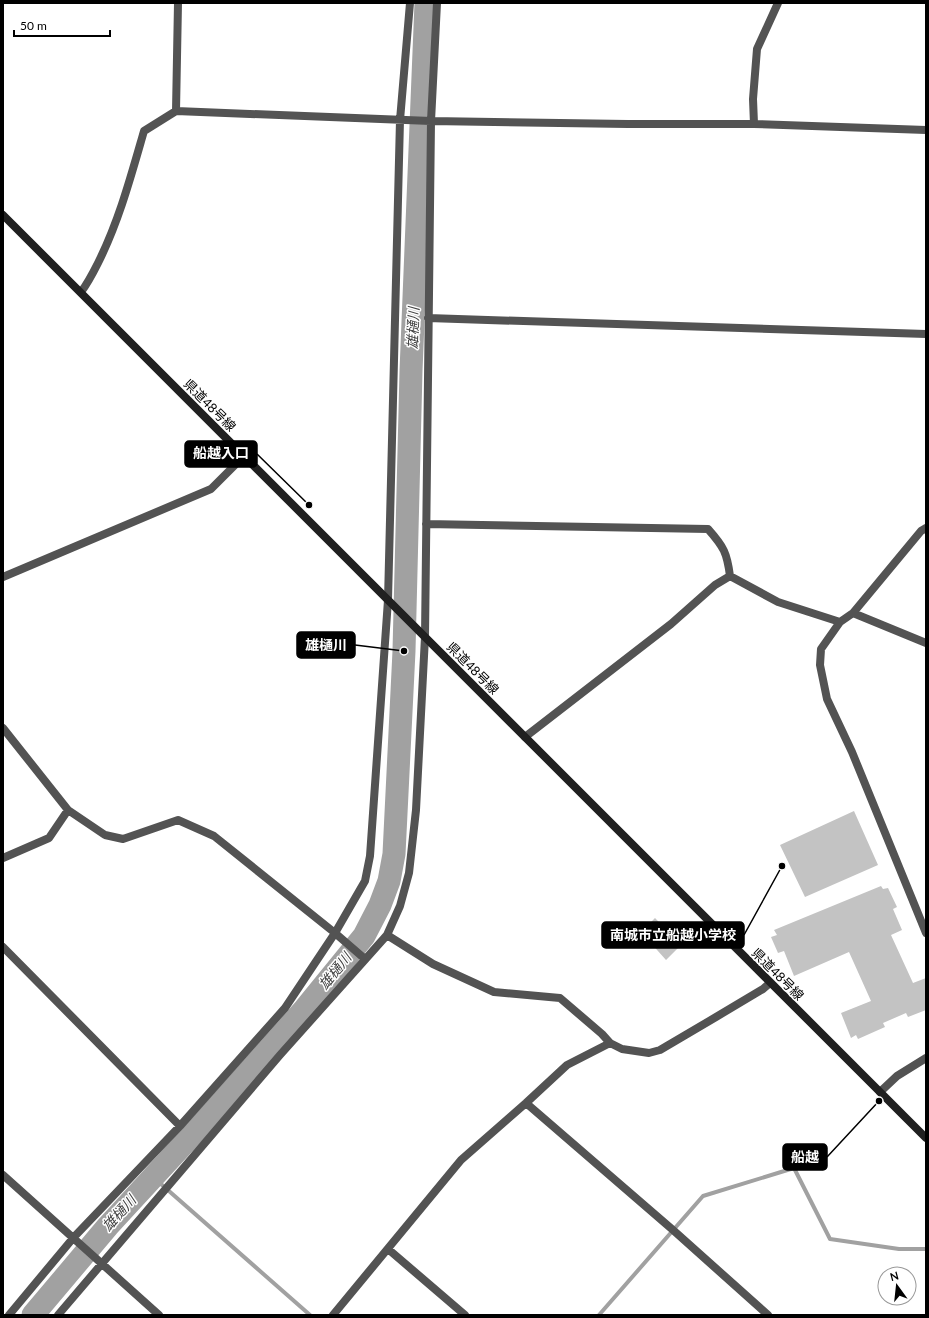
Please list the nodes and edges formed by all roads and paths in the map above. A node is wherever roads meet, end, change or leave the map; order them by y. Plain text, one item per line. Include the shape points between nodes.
1 (178, 3) edge
2 (410, 3) edge
3 (437, 3) edge
4 (778, 3) edge
5 (176, 111) junction
6 (400, 120) junction
7 (431, 121) junction
8 (754, 124) junction
9 (926, 130) edge
10 (3, 215) edge
11 (81, 292) junction
12 (428, 318) junction
13 (926, 334) edge
14 (242, 454) junction
15 (426, 524) junction
16 (926, 528) edge
17 (730, 576) junction
18 (3, 577) edge
19 (388, 600) junction
20 (853, 613) junction
21 (840, 622) junction
22 (425, 637) junction
23 (926, 643) edge
24 (3, 728) edge
25 (525, 737) junction
26 (68, 810) junction
27 (3, 858) edge
28 (335, 933) junction
29 (926, 933) edge
30 (387, 935) junction
31 (3, 947) edge
32 (365, 959) junction
33 (770, 983) junction
34 (610, 1043) junction
35 (926, 1058) edge
36 (880, 1092) junction
37 (526, 1103) junction
38 (180, 1126) junction
39 (926, 1138) edge
40 (3, 1175) edge
41 (74, 1237) junction
42 (388, 1249) junction
43 (102, 1265) junction
44 (9, 1315) edge
45 (58, 1315) edge
46 (159, 1315) edge
47 (333, 1315) edge
48 (465, 1315) edge
49 (768, 1315) edge

1 - 5 street
2 - 6 street
3 - 7 street
4 - 8 street via 757,49
5 - 6 street
5 - 11 street via 144,132 107,246
6 - 7 street
6 - 19 street
7 - 8 street
7 - 12 street
8 - 9 street
10 - 11 main road, 県道48号線
11 - 14 main road, 県道48号線
12 - 13 street
12 - 15 street
14 - 18 street via 237,463 211,489
14 - 19 main road, 県道48号線
15 - 17 street via 708,529 723,546
15 - 22 street
16 - 20 street
17 - 21 street via 778,602
17 - 25 street via 715,585 671,624
19 - 22 main road, 県道48号線
19 - 28 street via 370,856 365,881
20 - 21 street
20 - 23 street
21 - 29 street via 821,649 820,665 828,699
22 - 25 main road, 県道48号線
22 - 30 street via 416,810 409,873 400,906
24 - 26 street
25 - 33 main road, 県道48号線
26 - 27 street via 49,838
26 - 28 street via 106,835 122,839 178,820 214,836
28 - 32 street
28 - 38 street via 285,1008
30 - 32 street
30 - 34 street via 433,964 494,992 560,998
31 - 38 street
32 - 43 street
33 - 34 street via 660,1050 649,1053 622,1049
33 - 36 main road, 県道48号線
34 - 37 street via 567,1065
35 - 36 street via 897,1076
36 - 39 main road, 県道48号線
37 - 42 street via 461,1160
37 - 49 street
38 - 41 street
40 - 41 street
41 - 43 street
41 - 44 street
42 - 47 street
42 - 48 street
43 - 45 street
43 - 46 street

